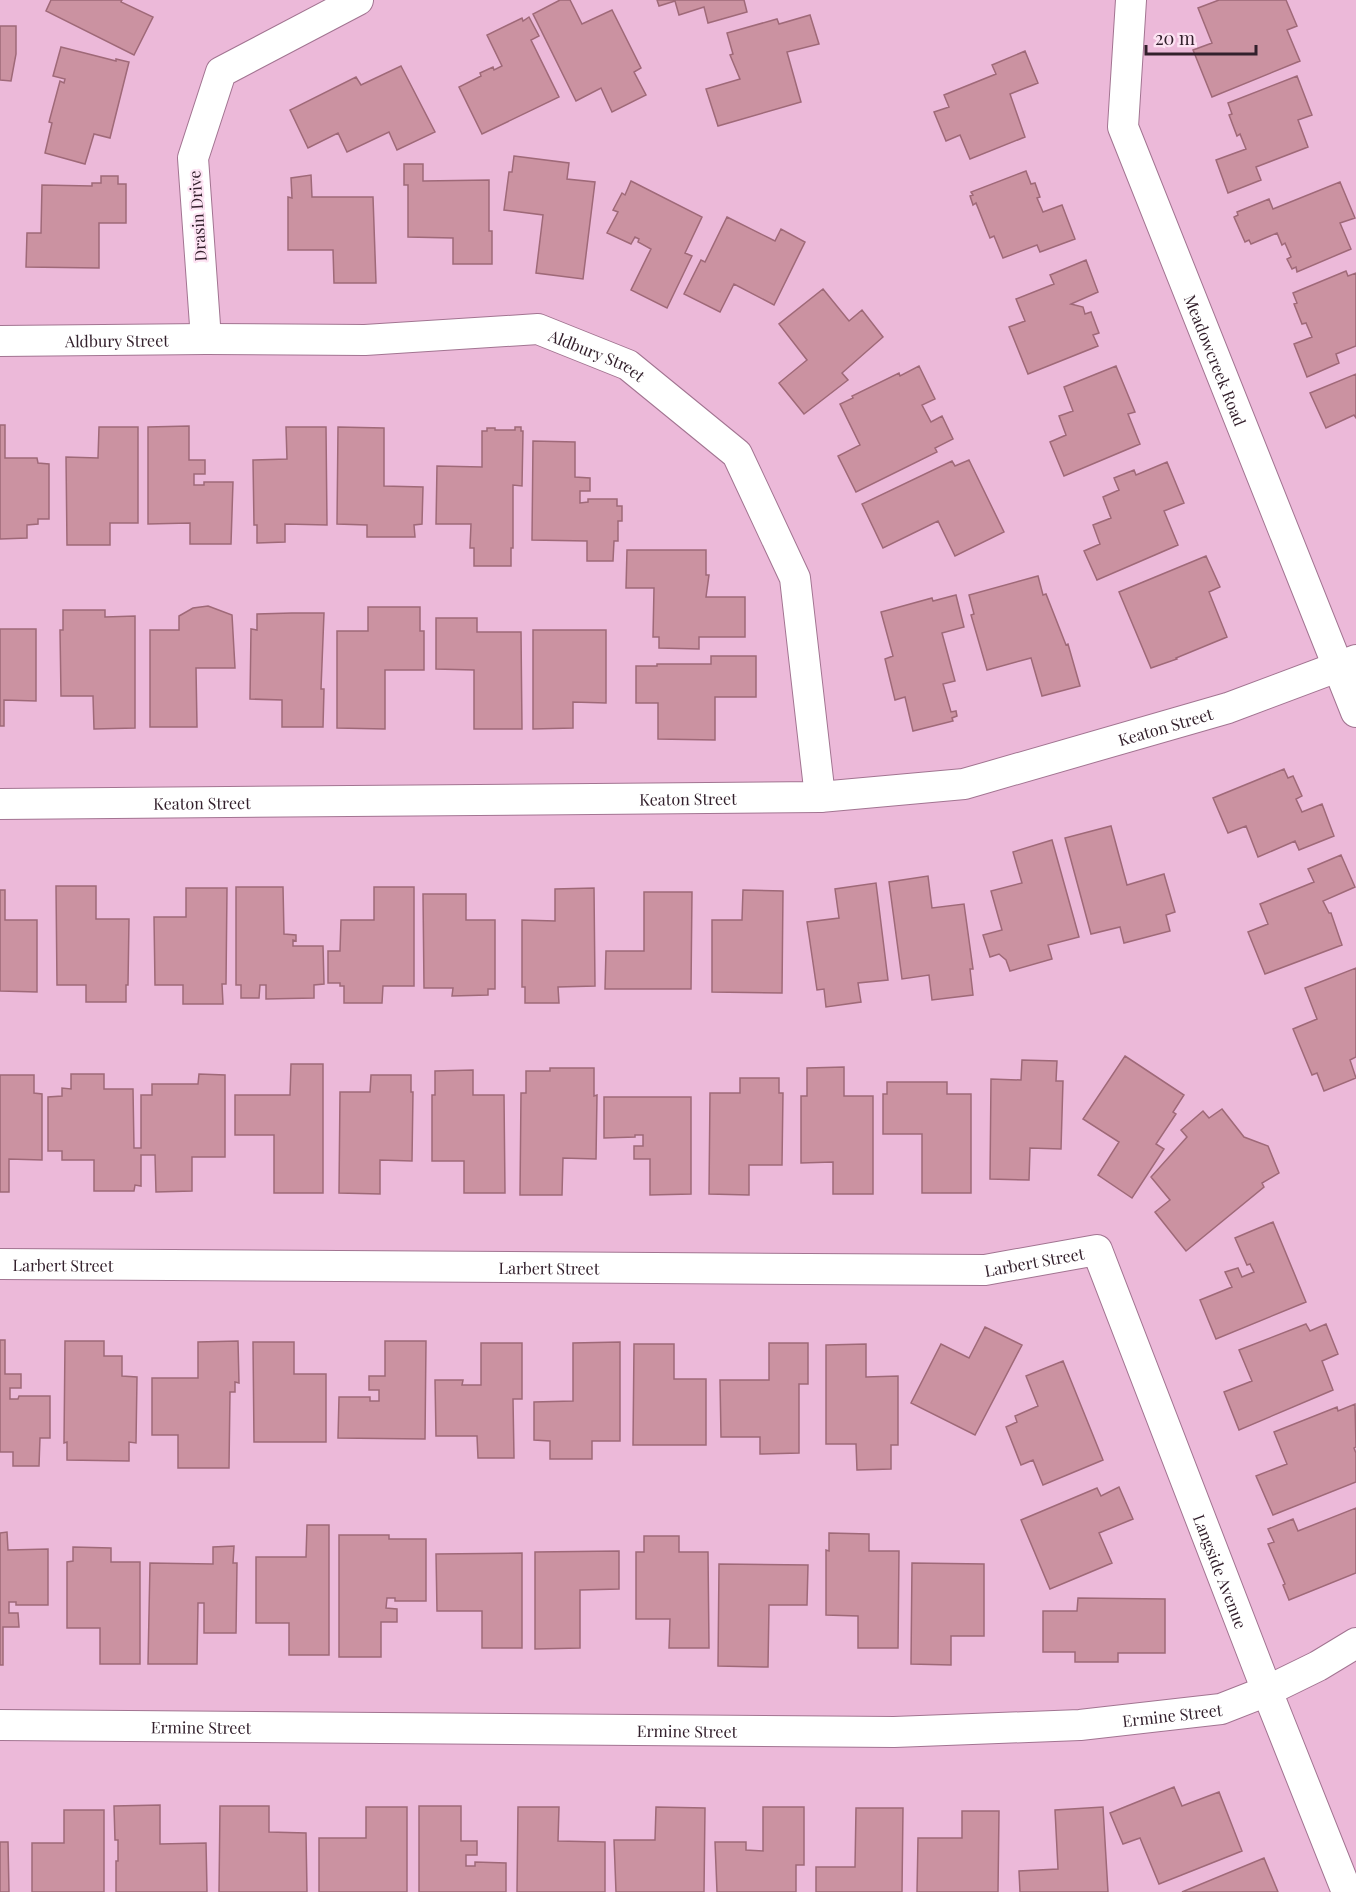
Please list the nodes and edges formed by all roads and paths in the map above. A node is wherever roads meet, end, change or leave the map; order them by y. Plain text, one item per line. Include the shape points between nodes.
1 (357, 0) edge
2 (1131, 0) edge
3 (206, 339) junction
4 (0, 341) edge
5 (1347, 663) edge
6 (1356, 712) edge
7 (820, 797) junction
8 (0, 804) edge
9 (1097, 1250) joint
10 (0, 1264) edge
11 (1356, 1643) edge
12 (1267, 1691) junction
13 (0, 1725) edge
14 (1347, 1892) edge

1 - 3 street, Drasin Drive via 221,72 194,158
2 - 5 street, Meadowcreek Road via 1123,127
3 - 4 street, Aldbury Street
3 - 7 street, Aldbury Street via 364,340 538,329 628,365 737,454 795,578
5 - 6 street, Meadowcreek Road
5 - 7 street, Keaton Street via 1228,708 964,784
7 - 8 street, Keaton Street
9 - 10 street, Larbert Street via 985,1270
9 - 12 street, Langside Avenue
11 - 12 street, Ermine Street
12 - 13 street, Ermine Street via 1221,1709 1080,1725 894,1732
12 - 14 street, Langside Avenue

